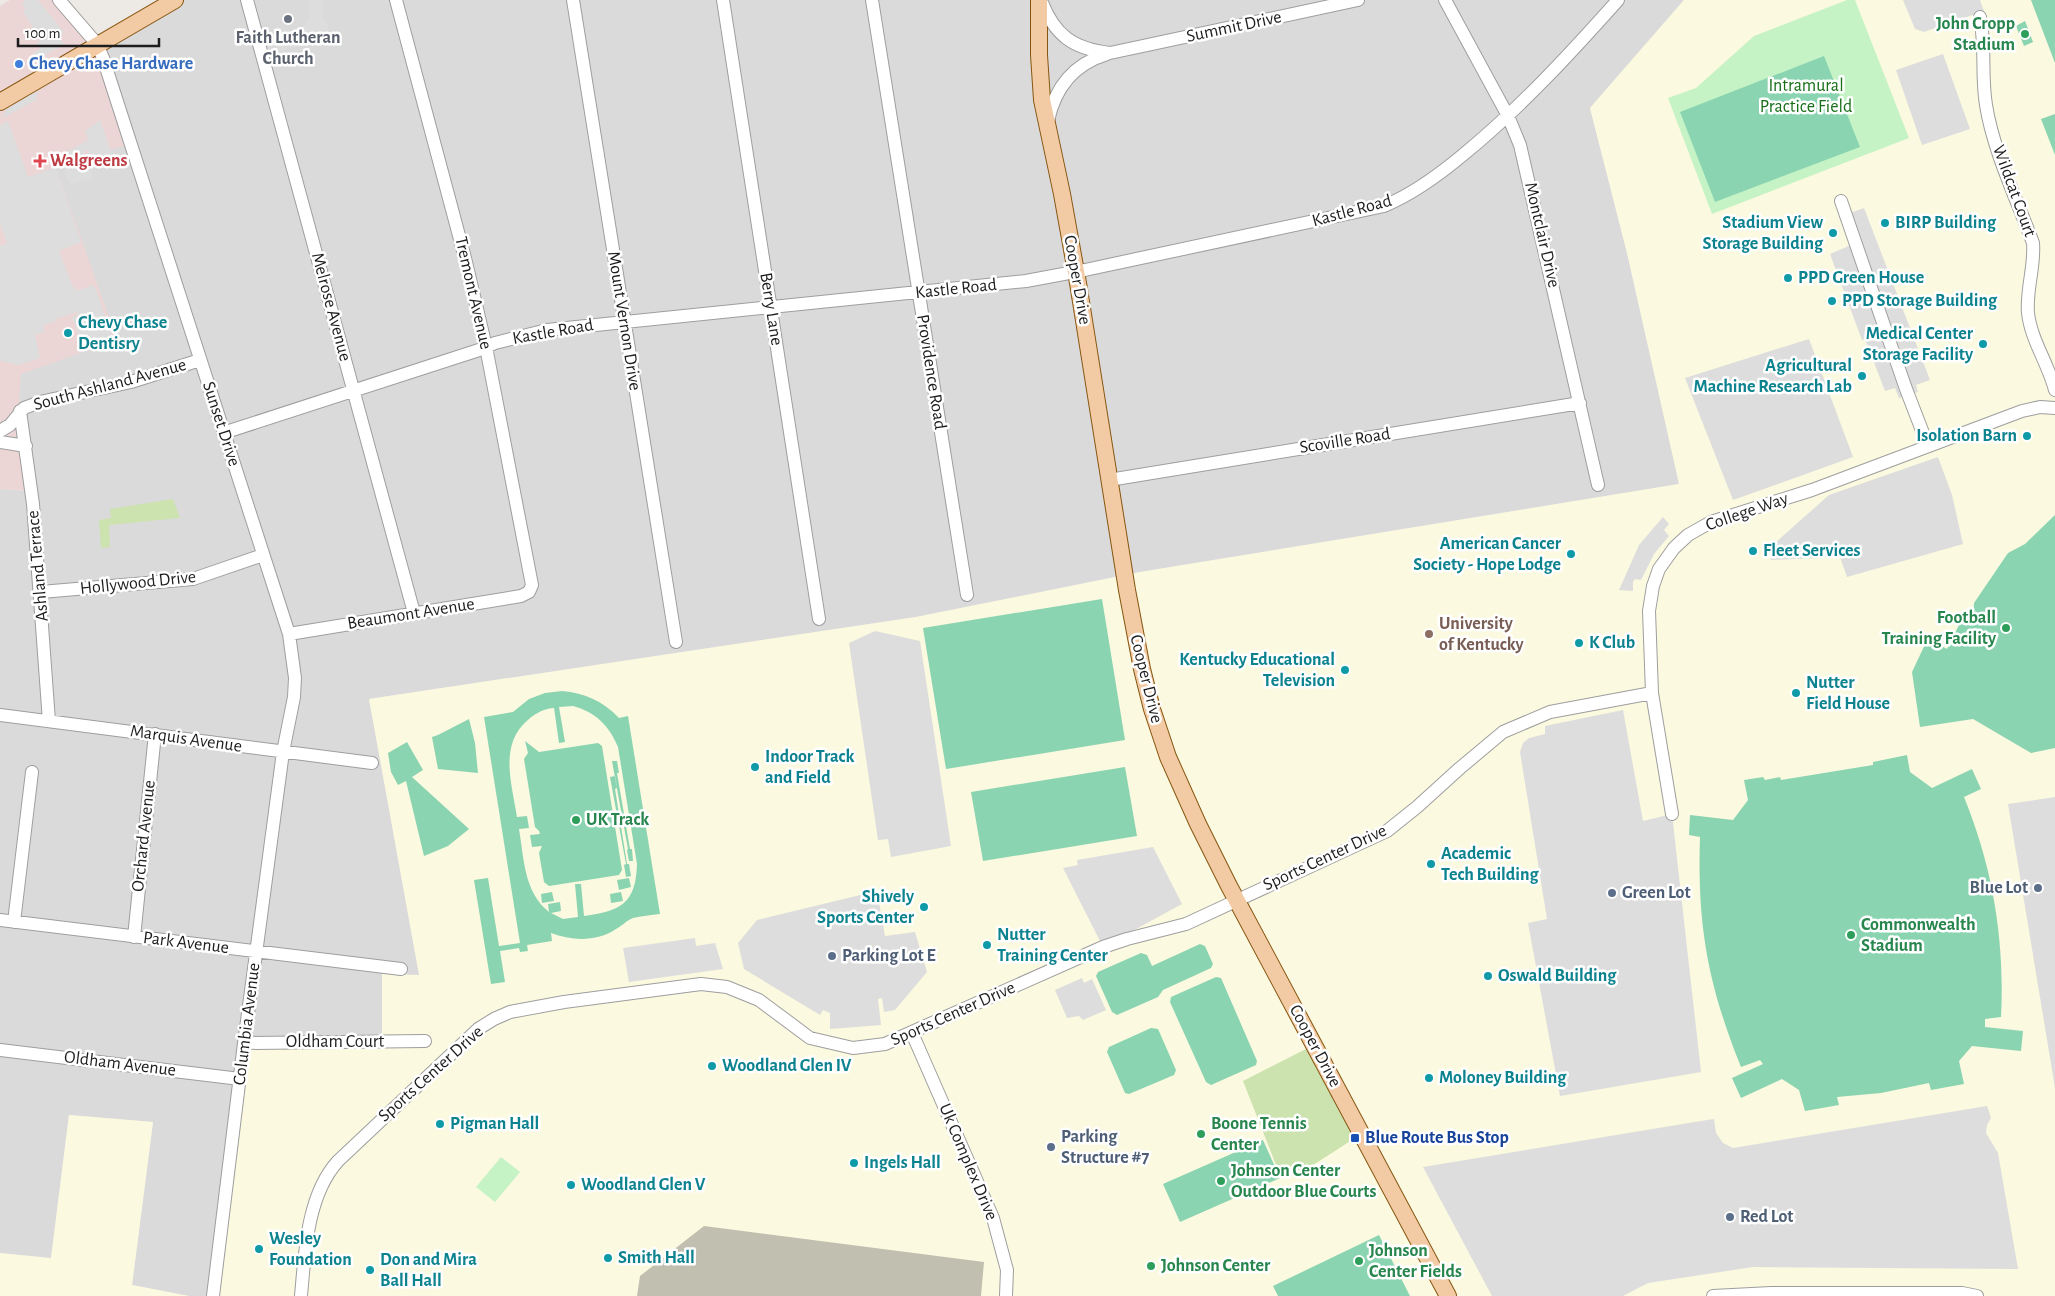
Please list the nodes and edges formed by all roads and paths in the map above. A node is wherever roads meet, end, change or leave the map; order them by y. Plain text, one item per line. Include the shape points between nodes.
1 (59, 0) edge
2 (175, 0) edge
3 (247, 0) edge
4 (396, 0) edge
5 (573, 0) edge
6 (723, 0) edge
7 (872, 0) edge
8 (1040, 0) edge
9 (1358, 0) edge
10 (1445, 0) edge
11 (1618, 0) edge
12 (1980, 17) dead end
13 (96, 44) junction
14 (1110, 53) junction
15 (0, 102) edge
16 (1508, 116) junction
17 (1047, 125) junction
18 (1841, 201) dead end
19 (1076, 272) junction
20 (919, 293) junction
21 (771, 308) junction
22 (623, 322) junction
23 (486, 347) junction
24 (200, 360) junction
25 (2055, 390) edge
26 (354, 391) junction
27 (1580, 403) junction
28 (2055, 408) edge
29 (20, 412) junction
30 (0, 430) edge
31 (223, 432) junction
32 (0, 442) edge
33 (26, 446) junction
34 (1928, 446) junction
35 (1109, 480) junction
36 (1598, 485) dead end
37 (263, 555) junction
38 (530, 589) joint
39 (40, 592) junction
40 (968, 595) dead end
41 (414, 613) junction
42 (820, 619) dead end
43 (289, 634) junction
44 (676, 642) dead end
45 (1652, 693) junction
46 (0, 716) edge
47 (49, 721) junction
48 (155, 734) junction
49 (283, 752) junction
50 (372, 763) dead end
51 (32, 772) dead end
52 (1672, 814) dead end
53 (1237, 900) junction
54 (0, 920) edge
55 (14, 922) junction
56 (134, 937) junction
57 (257, 952) junction
58 (401, 969) dead end
59 (912, 1033) junction
60 (425, 1042) dead end
61 (244, 1043) junction
62 (0, 1050) edge
63 (240, 1079) junction
64 (1771, 1295) edge
65 (213, 1296) edge
66 (301, 1296) edge
67 (1006, 1296) edge
68 (1448, 1296) edge
69 (1713, 1296) edge
70 (1977, 1296) edge

1 - 13 street, Sunset Drive
2 - 13 main road
3 - 26 street, Melrose Avenue
4 - 23 street, Tremont Avenue via 466,258
5 - 22 street, Mount Vernon Drive
6 - 21 street, Berry Lane
7 - 20 street, Providence Road
8 - 14 street, Summit Drive via 1066,39 1087,49
8 - 17 main road, Cooper Drive via 1040,75
9 - 14 street, Summit Drive
10 - 16 street, Montclair Drive
11 - 16 street, Kastle Road
12 - 25 street, Wildcat Court via 1988,114 2033,243 2028,313
13 - 15 main road
13 - 24 street, Sunset Drive
14 - 17 street, Summit Drive via 1092,59 1068,76 1051,105
16 - 19 street, Kastle Road via 1446,169 1408,195 1384,206
16 - 27 street, Montclair Drive via 1527,170
17 - 19 main road, Cooper Drive
18 - 34 street
19 - 20 street, Kastle Road
19 - 35 main road, Cooper Drive
20 - 21 street, Kastle Road
20 - 40 street, Providence Road
21 - 22 street, Kastle Road
21 - 42 street, Berry Lane
22 - 23 street, Kastle Road via 547,330
22 - 44 street, Mount Vernon Drive
23 - 26 street, Kastle Road
23 - 38 street, Tremont Avenue via 532,578
24 - 29 street, South Ashland Avenue via 131,382 40,402
24 - 31 street, Sunset Drive
26 - 31 street, Kastle Road
26 - 41 street, Melrose Avenue
27 - 35 street, Scoville Road
27 - 36 street, Montclair Drive
28 - 34 street, College Way via 2022,411
29 - 30 street, South Ashland Avenue
29 - 33 street, Ashland Terrace
31 - 37 street, Sunset Drive
32 - 33 street
33 - 39 street, Ashland Terrace
34 - 45 street, College Way via 1812,490 1711,522 1682,540 1664,561 1650,601
35 - 53 main road, Cooper Drive via 1135,638 1152,709 1178,781
37 - 39 street, Hollywood Drive via 193,578
37 - 43 street, Sunset Drive
38 - 41 street, Beaumont Avenue via 521,596
39 - 47 street, Ashland Terrace
41 - 43 street, Beaumont Avenue
43 - 49 street, Sunset Drive via 295,687
45 - 52 street, College Way
45 - 53 street, Sports Center Drive via 1550,712 1503,732 1387,831
46 - 47 street, Marquis Avenue
47 - 48 street, Marquis Avenue
48 - 49 street, Marquis Avenue
48 - 56 street, Orchard Avenue
49 - 50 street, Marquis Avenue
49 - 57 street, Columbia Avenue
51 - 55 street
53 - 59 street, Sports Center Drive via 1186,924 1103,947
53 - 68 main road, Cooper Drive
54 - 55 street, Park Avenue
55 - 56 street, Park Avenue
56 - 57 street, Park Avenue
57 - 58 street, Park Avenue
57 - 61 street, Columbia Avenue
59 - 66 street, Sports Center Drive via 885,1044 853,1048 827,1044 810,1038 759,1000 727,986 701,984 510,1012 478,1029 332,1168 315,1200
59 - 67 street, Uk Complex Drive via 993,1218 1007,1270
60 - 61 street, Oldham Court
61 - 63 street, Columbia Avenue
62 - 63 street, Oldham Avenue
63 - 65 street, Columbia Avenue
64 - 69 street
64 - 70 street via 1962,1293

